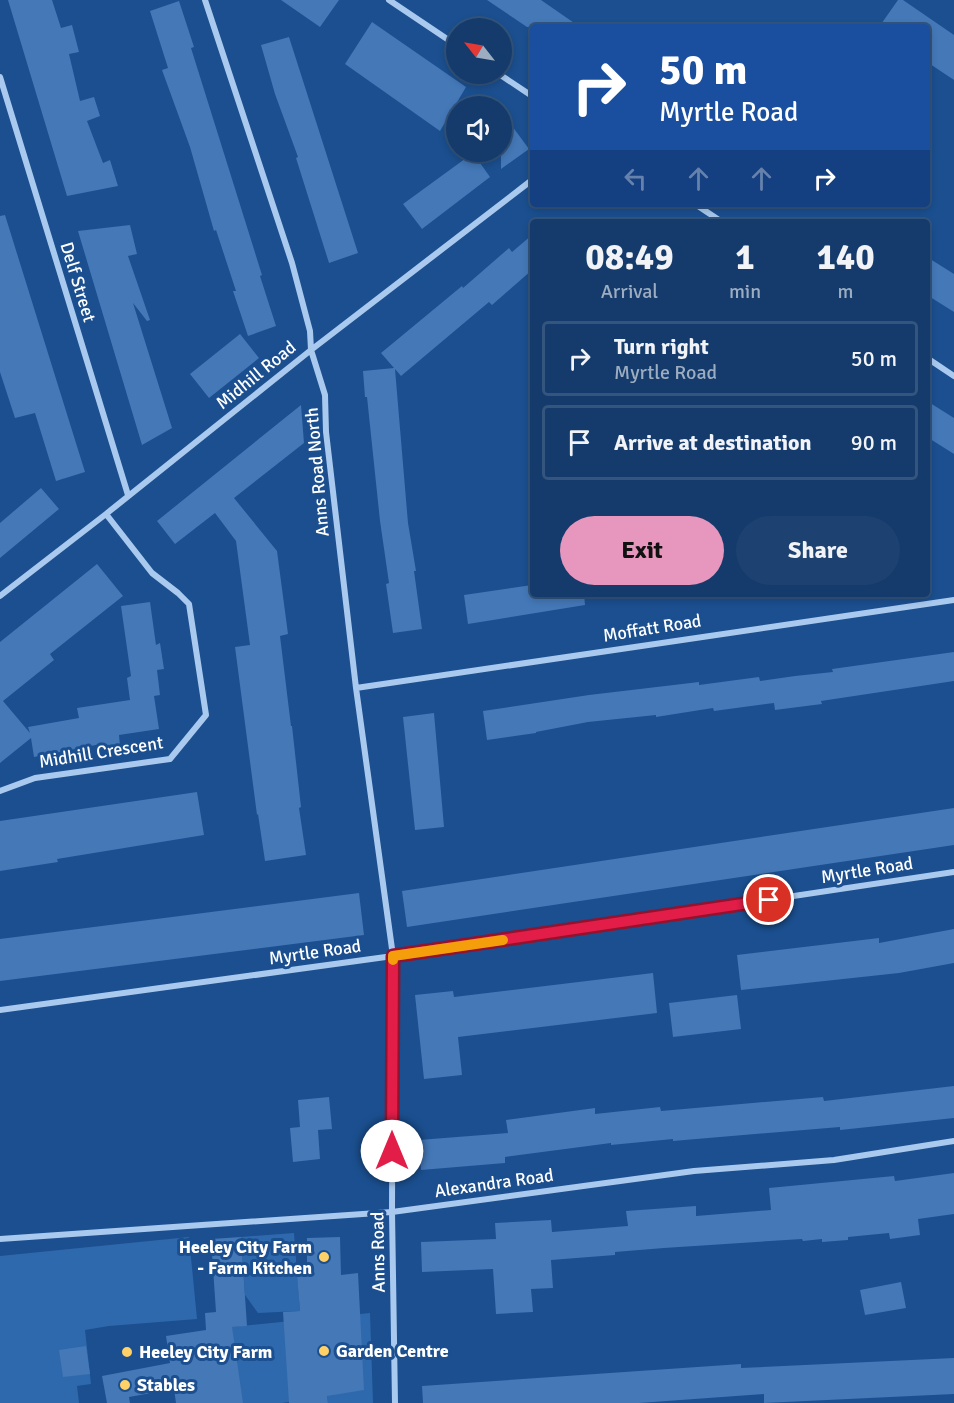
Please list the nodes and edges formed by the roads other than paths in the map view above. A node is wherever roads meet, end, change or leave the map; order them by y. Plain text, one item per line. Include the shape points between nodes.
1 (205, 0) edge
2 (389, 0) edge
3 (446, 38) edge
4 (0, 77) edge
5 (512, 83) edge
6 (530, 95) edge
7 (530, 182) edge
8 (700, 207) edge
9 (718, 219) edge
10 (311, 350) junction
11 (930, 360) edge
12 (954, 376) edge
13 (128, 495) junction
14 (106, 514) junction
15 (0, 596) edge
16 (954, 600) edge
17 (356, 688) junction
18 (0, 791) edge
19 (954, 872) edge
20 (393, 956) junction
21 (0, 1010) edge
22 (954, 1141) edge
23 (392, 1212) junction
24 (0, 1239) edge
25 (395, 1403) edge

1 - 10 street, Anns Road North via 292,263 310,331
2 - 3 street
4 - 13 street, Delf Street
5 - 6 street
7 - 10 street, Midhill Road
8 - 9 street
10 - 13 street, Midhill Road
10 - 17 street, Anns Road North via 325,395
11 - 12 street
13 - 14 street, Midhill Road
14 - 15 street, Midhill Road
14 - 18 street, Midhill Crescent via 152,573 189,604 206,715 170,759 35,778
16 - 17 street, Moffatt Road
17 - 20 street, Anns Road North
19 - 20 street, Myrtle Road
20 - 21 street, Myrtle Road
20 - 23 street, Anns Road
22 - 23 street, Alexandra Road via 834,1160 694,1172
23 - 24 street, Alexandra Road
23 - 25 street, Anns Road

